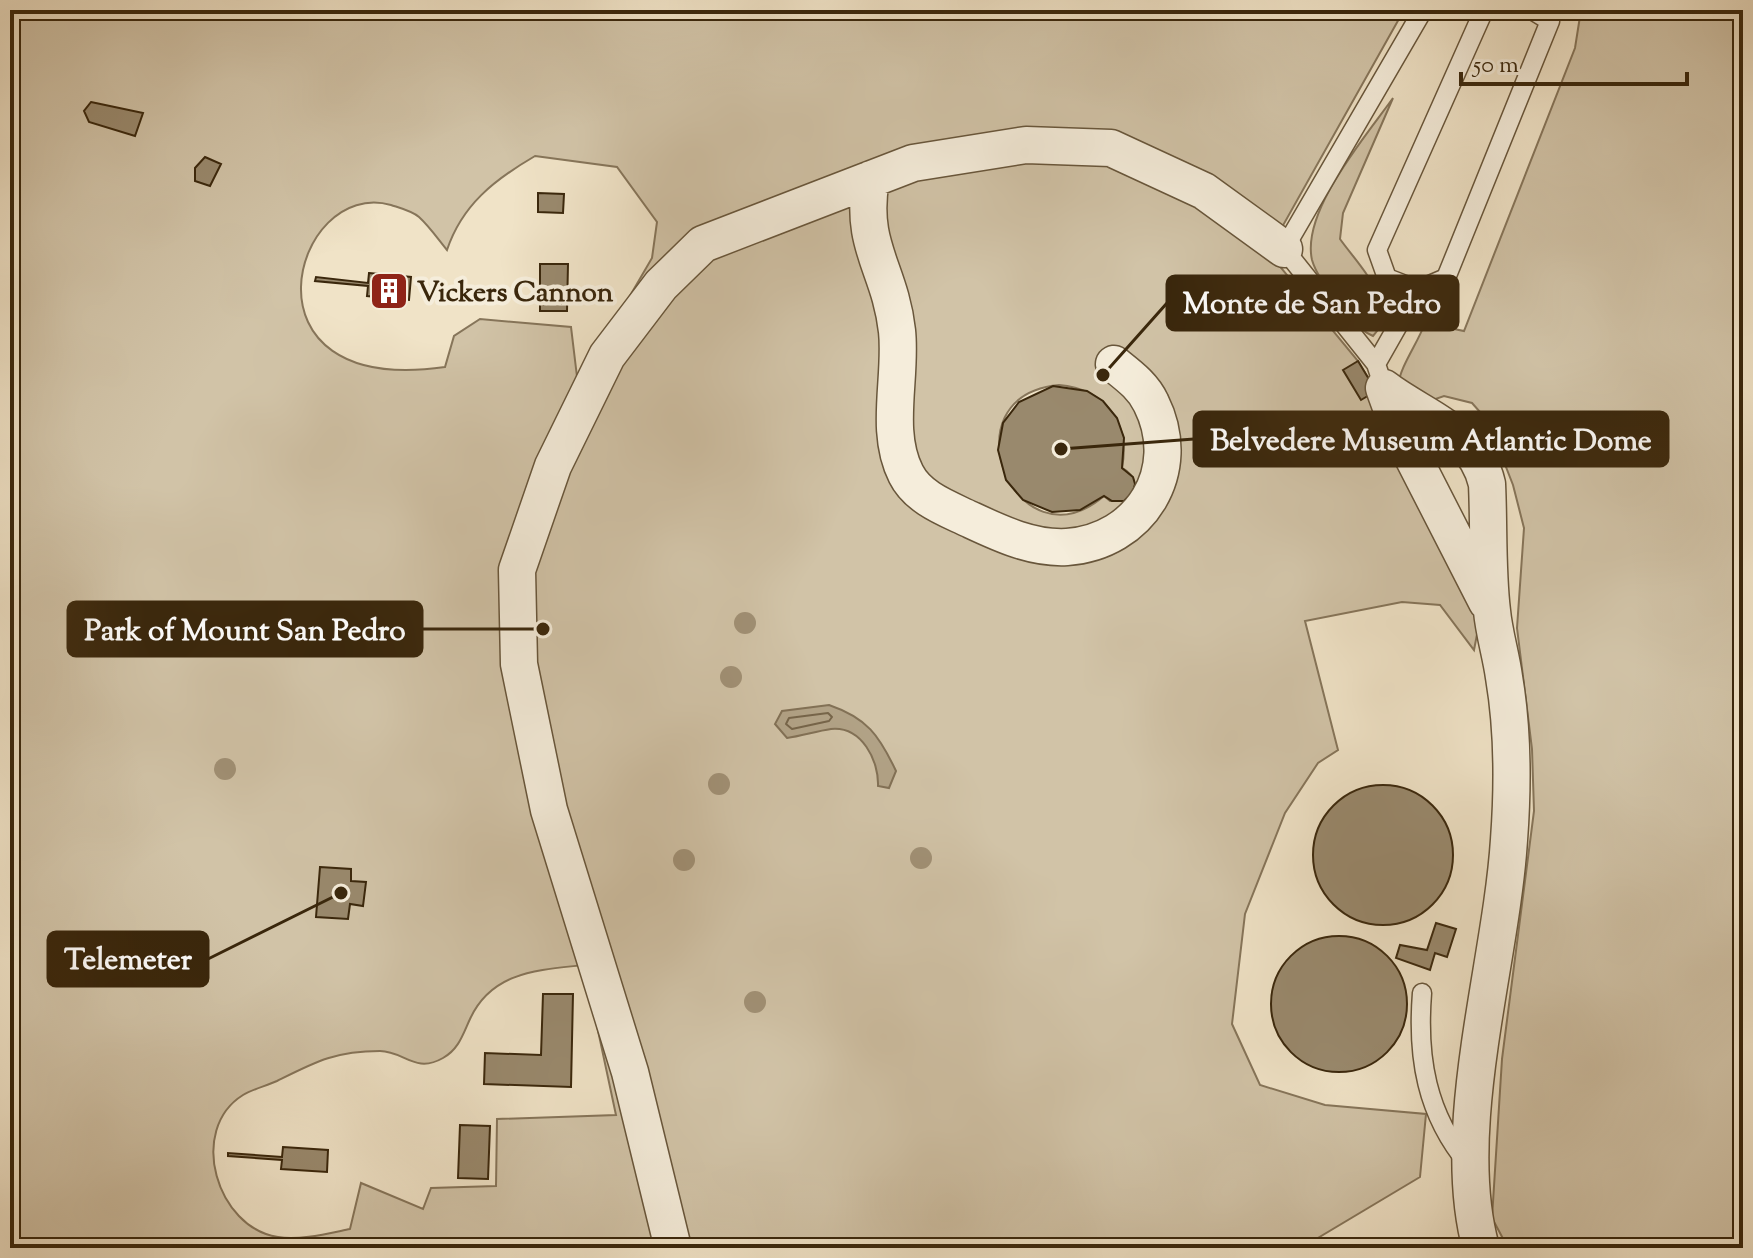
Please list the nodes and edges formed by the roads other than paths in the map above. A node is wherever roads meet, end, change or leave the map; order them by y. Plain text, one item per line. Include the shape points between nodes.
1 (1423, 10) edge
2 (1484, 10) edge
3 (1532, 10) edge
4 (871, 179) junction
5 (1284, 249) junction
6 (1418, 290) junction
7 (1114, 364) dead end
8 (1380, 376) junction
9 (1491, 611) junction
10 (1422, 993) dead end
11 (1469, 1165) junction
12 (673, 1248) edge
13 (1481, 1248) edge

1 - 5 lane
2 - 6 lane via 1377,250 1387,278
3 - 6 lane via 1550,21 1458,249 1446,278
4 - 5 street via 913,163 1026,145 1111,148 1204,191
4 - 7 street via 866,223 894,303 899,345 894,423 904,472 933,502 1004,535 1047,547 1088,543 1126,525 1154,495 1163,442 1152,403 1139,383
4 - 12 street via 703,244 661,285 607,356 553,466 517,570 519,664 549,810 630,1072
5 - 8 lane
6 - 8 lane
8 - 9 street via 1400,432
8 - 9 street via 1466,442 1483,468
9 - 11 street via 1511,740 1510,838
10 - 11 lane via 1419,1038 1426,1088 1449,1142
11 - 13 street

